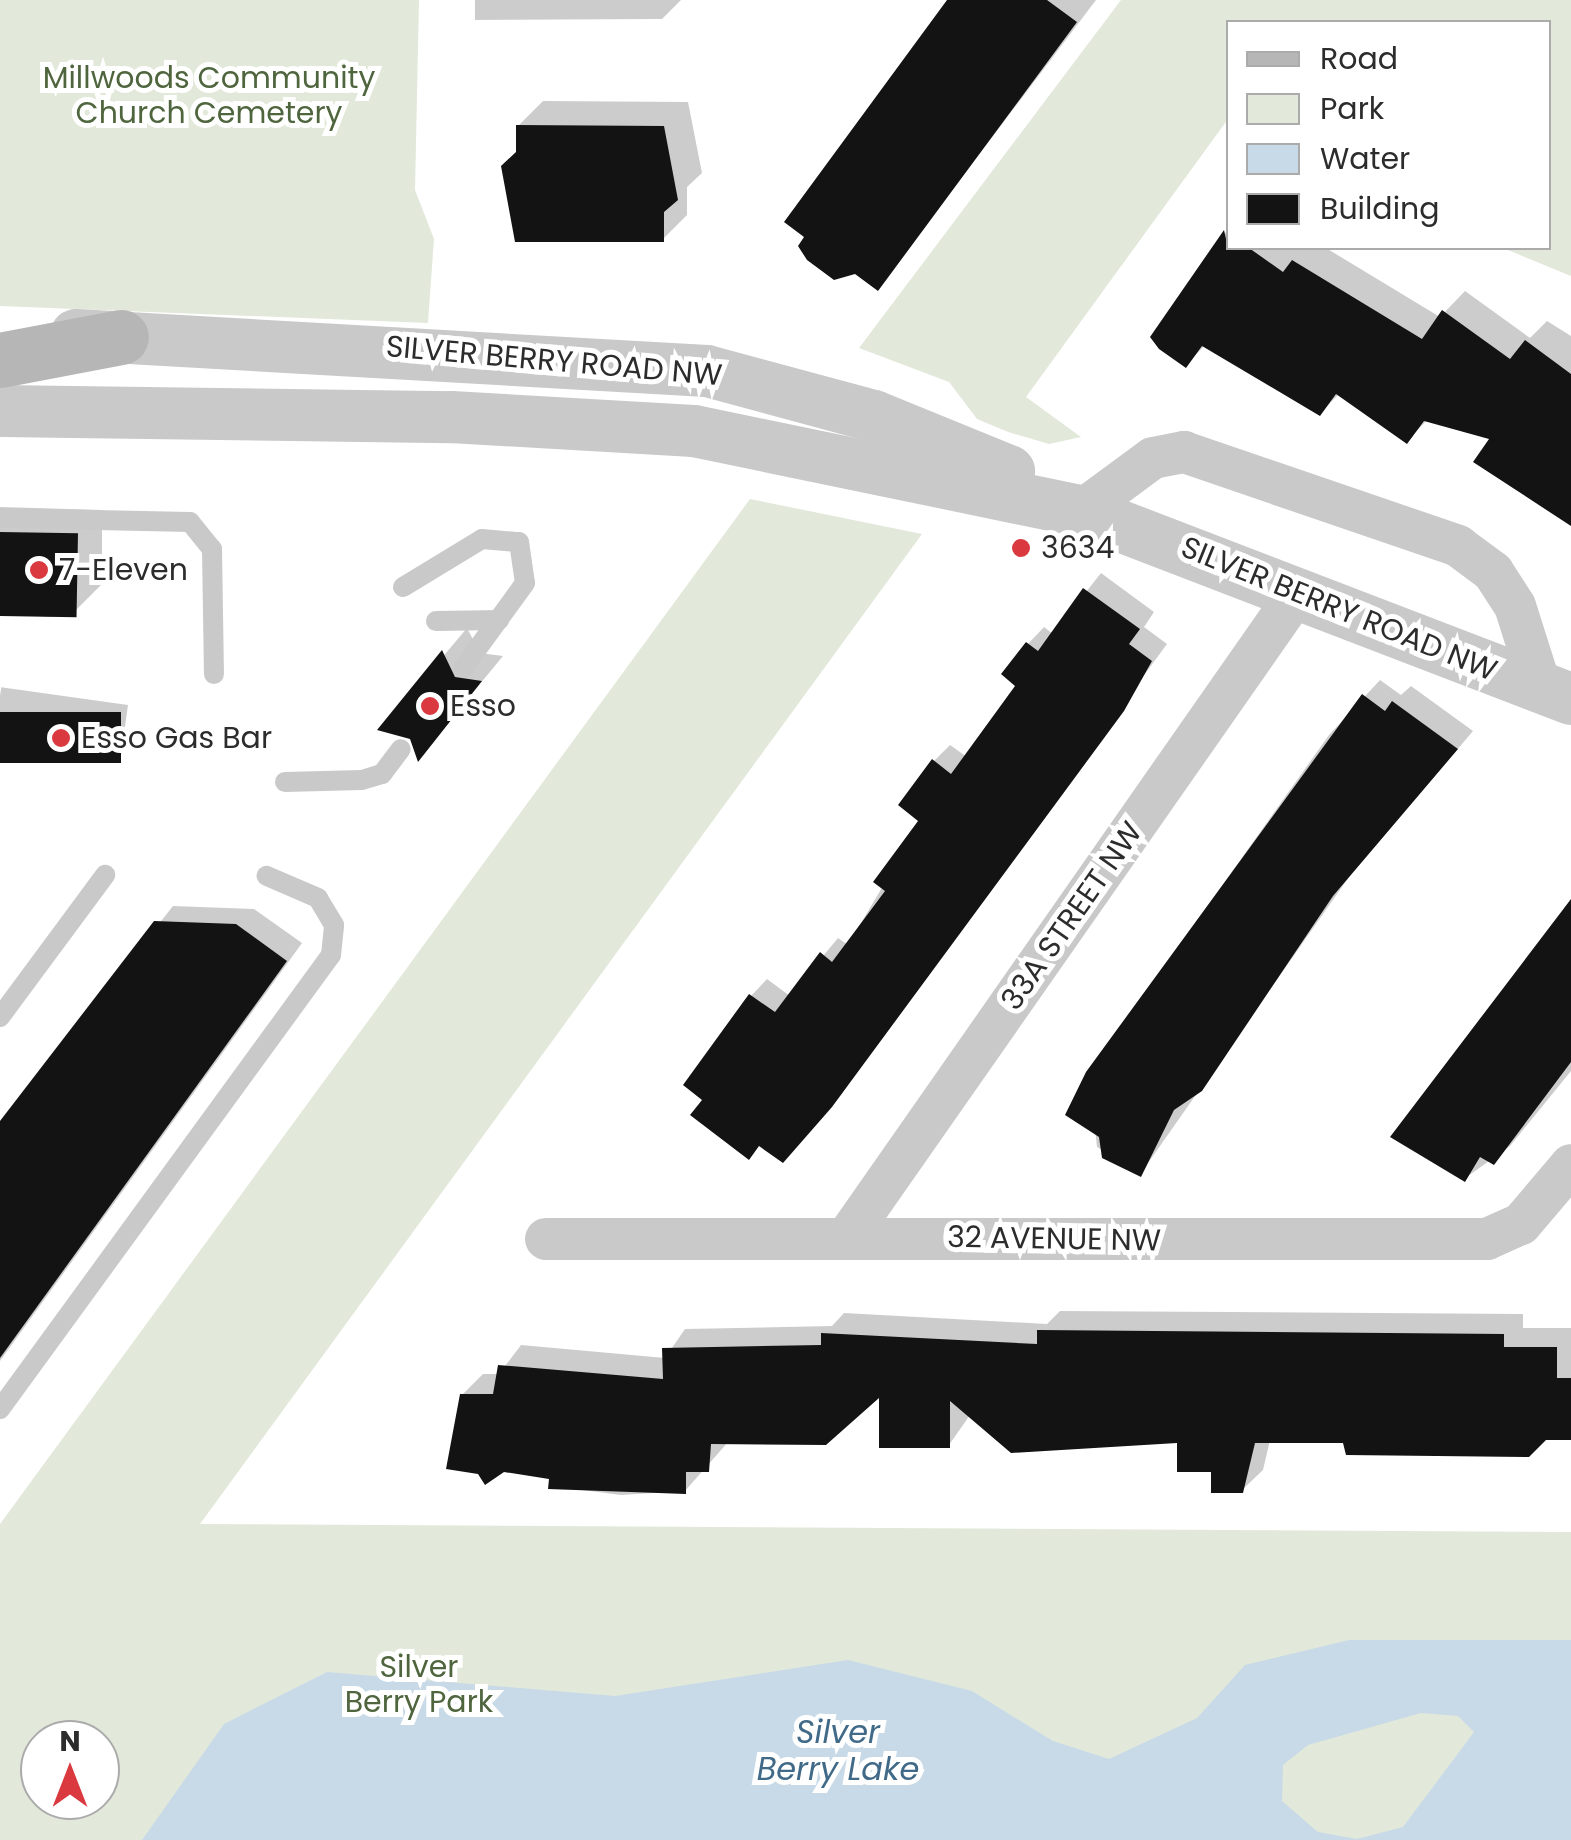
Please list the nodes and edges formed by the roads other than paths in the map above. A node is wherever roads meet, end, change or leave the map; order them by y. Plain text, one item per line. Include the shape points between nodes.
1 (0, 332) edge
2 (121, 337) junction
3 (0, 360) edge
4 (0, 411) edge
5 (1080, 511) junction
6 (0, 518) edge
7 (403, 588) dead end
8 (1296, 595) junction
9 (499, 620) junction
10 (436, 621) dead end
11 (464, 667) dead end
12 (214, 674) dead end
13 (1556, 694) edge
14 (402, 750) dead end
15 (285, 782) dead end
16 (106, 875) dead end
17 (267, 876) dead end
18 (0, 1017) edge
19 (1559, 1181) edge
20 (848, 1236) junction
21 (546, 1239) dead end
22 (0, 1409) edge

1 - 2 street, SILVER BERRY ROAD NW
2 - 3 main road
2 - 5 street, SILVER BERRY ROAD NW via 722,374 934,436
4 - 5 street, SILVER BERRY ROAD NW via 451,417 694,431
5 - 8 street, SILVER BERRY ROAD NW
5 - 13 street, SILVER BERRY ROAD NW via 1153,458 1184,452 1458,546 1493,572
6 - 12 lane via 190,522 212,549
7 - 9 lane via 503,535 529,563
8 - 13 street, SILVER BERRY ROAD NW
8 - 20 street, 33A STREET NW
9 - 10 lane
9 - 11 lane
14 - 15 lane via 382,774
16 - 18 lane
17 - 22 lane via 318,898 334,925 331,954
19 - 20 street, 32 AVENUE NW via 1488,1239
20 - 21 street, 32 AVENUE NW

